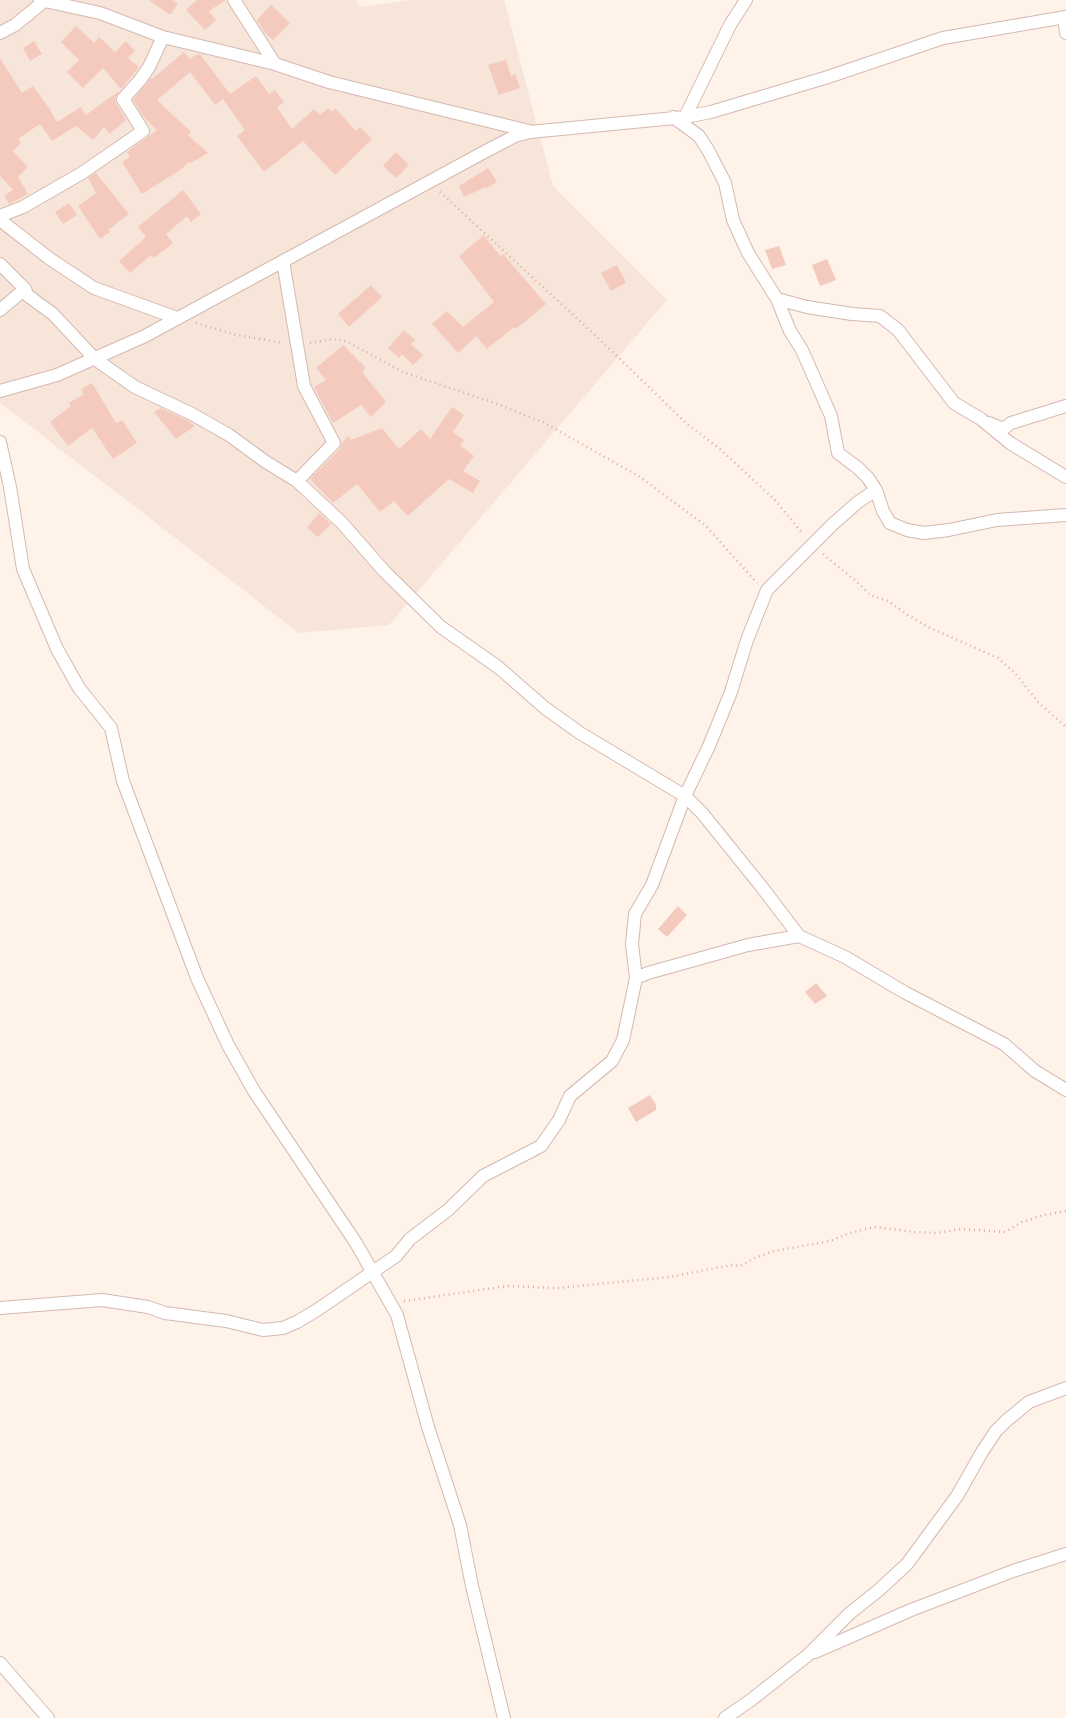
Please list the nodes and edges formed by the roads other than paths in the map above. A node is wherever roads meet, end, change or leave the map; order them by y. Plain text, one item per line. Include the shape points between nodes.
1 (234, 0) edge
2 (746, 0) edge
3 (41, 1) edge
4 (1065, 17) edge
5 (0, 33) edge
6 (1066, 33) edge
7 (163, 36) junction
8 (275, 64) junction
9 (679, 117) junction
10 (530, 132) junction
11 (0, 218) edge
12 (283, 261) junction
13 (0, 264) edge
14 (24, 290) junction
15 (777, 298) junction
16 (0, 310) edge
17 (177, 318) junction
18 (95, 359) junction
19 (0, 391) edge
20 (1066, 406) edge
21 (980, 419) junction
22 (0, 442) edge
23 (1066, 477) edge
24 (297, 482) junction
25 (876, 490) junction
26 (1066, 515) edge
27 (685, 796) junction
28 (799, 936) junction
29 (636, 978) junction
30 (1066, 1090) edge
31 (372, 1273) junction
32 (0, 1308) edge
33 (1066, 1388) edge
34 (1066, 1554) edge
35 (808, 1655) junction
36 (0, 1663) edge
37 (48, 1718) edge
38 (504, 1718) edge
39 (725, 1718) edge

1 - 8 street
2 - 9 street
3 - 5 street via 15,25
3 - 7 street via 100,14
4 - 6 street
4 - 9 street via 943,38 756,100
7 - 8 street
7 - 11 street via 149,67 123,99 143,131 82,173
8 - 10 street via 329,82
9 - 10 street
9 - 15 street via 708,150 725,183 733,220 748,253
10 - 12 street via 502,143
11 - 17 street via 50,259 94,288
12 - 17 street
12 - 24 street via 304,386 334,442
13 - 14 street
14 - 16 street
14 - 18 street via 53,314
15 - 21 street via 807,307 880,316 898,330 954,403
15 - 25 street via 831,416 838,453 863,473
17 - 18 street
18 - 19 street via 57,375
18 - 24 street via 135,387 229,435
20 - 21 street via 1011,423 1003,429
21 - 23 street via 1010,443
22 - 31 street via 23,568 57,649 78,688 111,728 123,781 197,978 254,1091 356,1243
24 - 27 street via 342,523 384,571 441,627 498,667 580,733
25 - 26 street via 890,523 924,533 997,520
25 - 27 street via 839,518 767,590 731,692
27 - 28 street
27 - 29 street via 652,885 635,914 632,944
28 - 29 street via 748,945
28 - 30 street via 845,957 1004,1044 1035,1071
29 - 31 street via 623,1040 612,1061 570,1096 542,1146 483,1176 448,1210 410,1239 396,1256
31 - 32 street via 297,1322 263,1330 102,1300
31 - 38 street via 397,1316 460,1525
33 - 35 street via 1029,1402 1006,1421 907,1564
34 - 35 street via 911,1610
35 - 39 street
36 - 37 street

